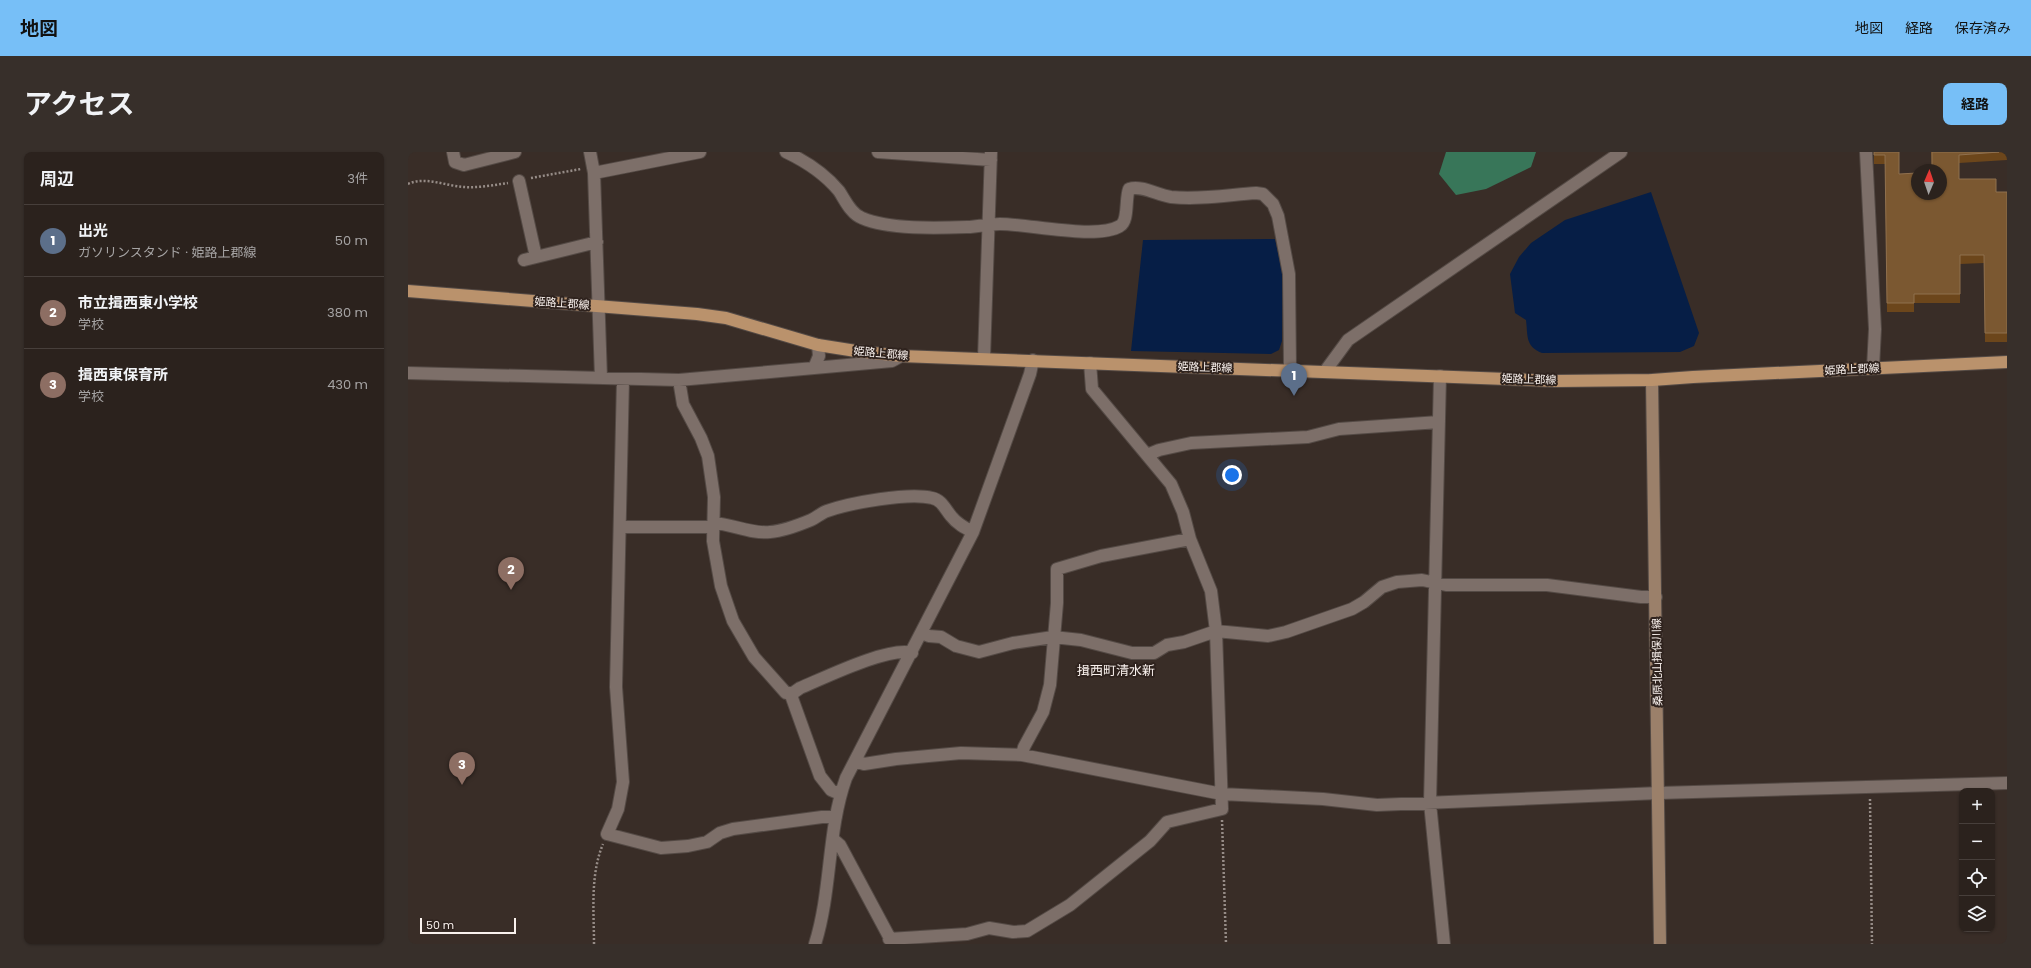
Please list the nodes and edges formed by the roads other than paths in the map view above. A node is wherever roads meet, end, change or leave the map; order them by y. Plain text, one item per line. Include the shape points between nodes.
1 (453, 152) edge
2 (515, 152) edge
3 (590, 152) edge
4 (700, 152) edge
5 (786, 152) edge
6 (878, 152) edge
7 (1621, 152) edge
8 (1866, 152) edge
9 (675, 154) edge
10 (947, 155) edge
11 (991, 156) edge
12 (594, 170) junction
13 (519, 181) road end
14 (988, 225) junction
15 (597, 242) junction
16 (536, 257) junction
17 (524, 260) dead end
18 (408, 291) edge
19 (599, 306) junction
20 (818, 345) junction
21 (901, 356) junction
22 (984, 358) junction
23 (1032, 360) junction
24 (2007, 362) edge
25 (1090, 363) junction
26 (814, 368) junction
27 (1873, 368) junction
28 (1290, 369) junction
29 (1326, 370) junction
30 (408, 372) edge
31 (1440, 376) junction
32 (601, 378) junction
33 (623, 379) junction
34 (679, 380) junction
35 (1652, 380) junction
36 (1439, 422) junction
37 (1147, 455) junction
38 (713, 525) junction
39 (621, 527) junction
40 (973, 532) junction
41 (1190, 539) junction
42 (1435, 583) junction
43 (1656, 597) junction
44 (1216, 631) junction
45 (922, 633) junction
46 (1053, 637) junction
47 (912, 653) junction
48 (793, 693) junction
49 (1022, 754) junction
50 (855, 761) junction
51 (2007, 783) edge
52 (1659, 793) junction
53 (840, 794) junction
54 (1222, 794) junction
55 (1430, 803) junction
56 (836, 817) junction
57 (833, 839) junction
58 (891, 941) edge
59 (815, 944) edge
60 (1444, 944) edge
61 (1660, 944) edge

1 - 2 street via 455,162 464,165
3 - 12 street
4 - 9 street
5 - 14 street via 822,174 860,218 896,226
6 - 10 street
7 - 29 street via 1348,340
8 - 27 street via 1875,329
9 - 12 street
10 - 11 street
11 - 14 street
12 - 15 street
13 - 16 street
14 - 22 street
14 - 28 street via 1089,231 1115,229 1125,220 1126,195 1129,189 1135,187 1182,198 1263,194 1273,204 1278,216 1289,274
15 - 16 street
15 - 19 street
16 - 17 street
18 - 19 main road, 姫路上郡線
19 - 20 main road, 姫路上郡線 via 726,318
19 - 32 street
20 - 21 main road, 姫路上郡線
20 - 26 street via 819,356
21 - 22 main road, 姫路上郡線
21 - 26 street via 892,361
22 - 23 main road, 姫路上郡線
23 - 25 main road, 姫路上郡線
23 - 40 street via 1030,374
24 - 27 main road, 姫路上郡線
25 - 28 main road, 姫路上郡線
25 - 37 street via 1092,389
26 - 34 street
27 - 35 main road, 姫路上郡線
28 - 29 main road, 姫路上郡線
29 - 31 main road, 姫路上郡線
30 - 32 street
31 - 35 main road, 姫路上郡線 via 1556,381
31 - 36 street
32 - 33 street
33 - 34 street
33 - 39 street
34 - 38 street via 683,404 708,456 714,497
35 - 43 main road, 桑原北山揖保川線
36 - 37 street via 1339,429 1308,437 1191,443
36 - 42 street
37 - 41 street via 1171,484 1183,512
38 - 39 street
38 - 40 street via 725,523 756,533 771,532 811,520 836,508 920,496 941,502 952,517
38 - 48 street via 717,569 733,621 754,657 786,692
39 - 56 street via 616,687 623,782 618,809 607,834 661,848 688,846 707,842 720,833 733,830
40 - 45 street
41 - 44 street via 1211,590
41 - 46 street via 1100,556 1057,569
42 - 43 street via 1548,585 1641,598
42 - 44 street via 1422,580 1397,582 1382,587 1352,609 1268,636
42 - 55 street
43 - 52 main road, 桑原北山揖保川線
44 - 46 street via 1167,645 1154,653 1132,653 1081,640
44 - 54 street
45 - 46 street via 941,637 956,646 979,652 1013,643
45 - 47 street
46 - 49 street via 1050,685 1043,712
47 - 48 street via 905,651 865,661
47 - 50 street
48 - 53 street via 792,698 820,776 831,790
49 - 50 street via 961,753 864,764
49 - 54 street
50 - 53 street
51 - 52 street
52 - 55 street
52 - 61 main road, 桑原北山揖保川線
53 - 56 street
54 - 55 street via 1370,804
54 - 58 street via 1222,809 1167,822 1150,841 1070,905 1027,931 1013,932 989,928 967,934
55 - 60 street
56 - 57 street
57 - 58 street via 840,845
57 - 59 street via 821,924

